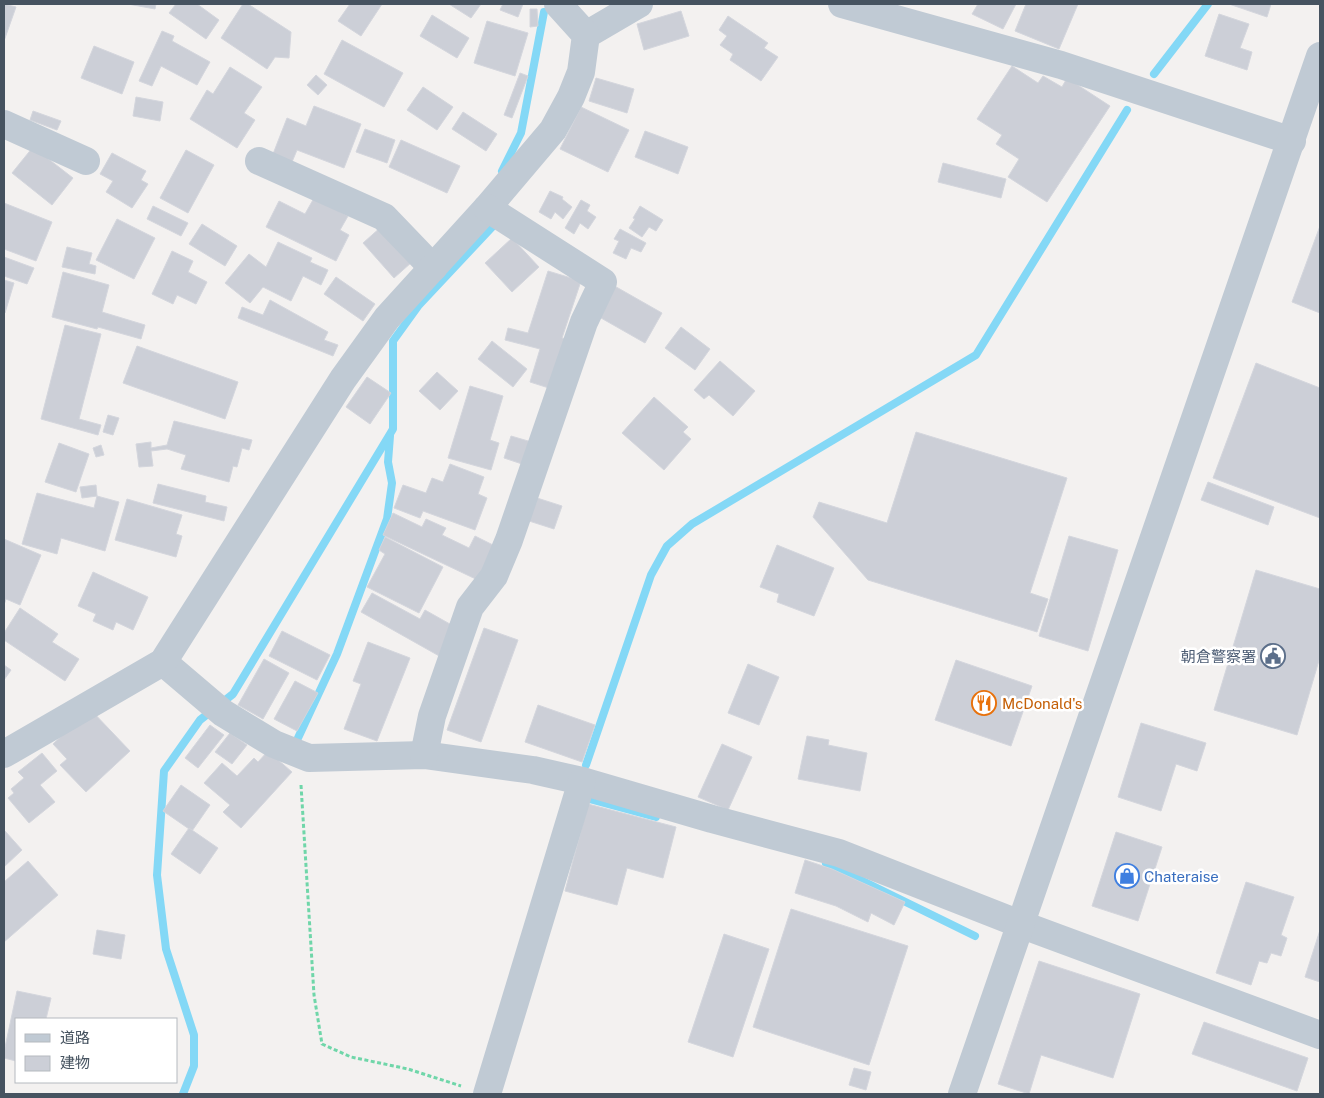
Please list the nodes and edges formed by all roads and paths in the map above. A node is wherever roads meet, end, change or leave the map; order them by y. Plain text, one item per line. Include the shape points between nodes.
1 (558, 4) edge
2 (639, 4) edge
3 (842, 4) edge
4 (586, 35) junction
5 (1320, 56) edge
6 (6, 134) edge
7 (1292, 141) junction
8 (86, 161) dead end
9 (259, 161) dead end
10 (487, 208) junction
11 (433, 268) junction
12 (163, 662) junction
13 (4, 754) edge
14 (299, 754) junction
15 (424, 755) junction
16 (582, 781) junction
17 (1020, 924) junction
18 (1320, 1036) edge
19 (475, 1091) edge
20 (962, 1094) edge

1 - 4 street
2 - 4 street
3 - 7 street via 1061,65
4 - 10 street via 582,72 553,130
5 - 7 street
6 - 8 street
7 - 17 street
9 - 11 street via 384,217
10 - 11 street
10 - 15 street via 604,282 584,322 509,540 494,576 470,608 432,716
11 - 12 street via 387,318 343,379
12 - 13 street
12 - 14 street via 217,708 274,744
14 - 15 street via 309,758
14 - 19 path via 314,995 322,1044 350,1057 408,1069
15 - 16 street via 533,770
16 - 17 street via 839,853
16 - 19 street
17 - 18 street
17 - 20 street

